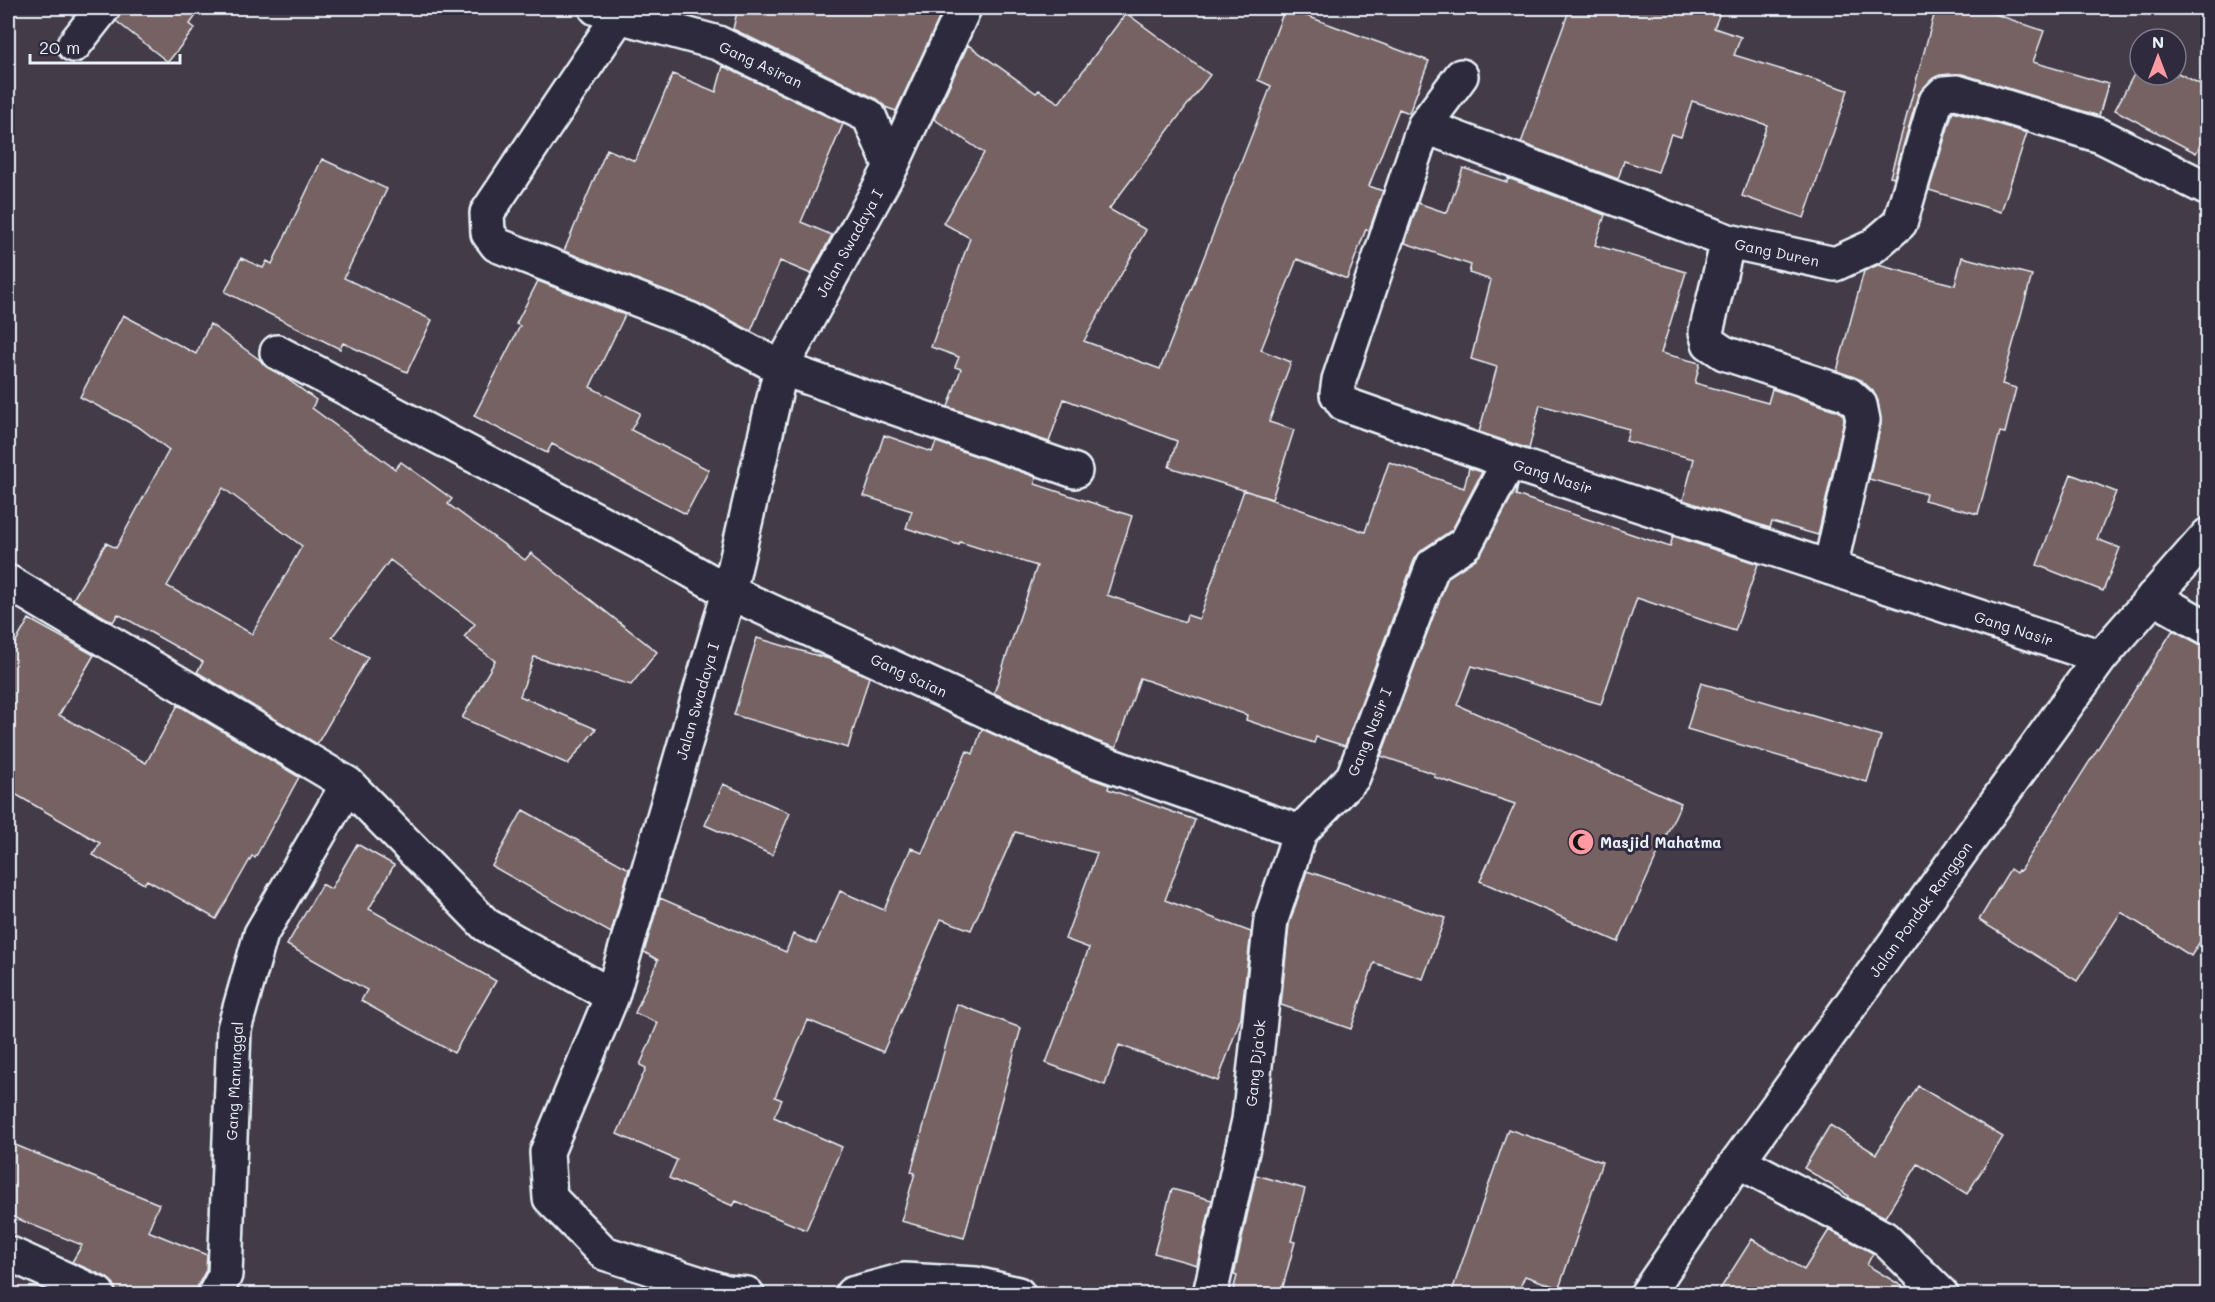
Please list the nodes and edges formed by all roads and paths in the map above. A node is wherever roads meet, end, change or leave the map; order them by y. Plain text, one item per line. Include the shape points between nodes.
1 (103, 8) edge
2 (964, 8) edge
3 (608, 12) edge
4 (74, 45) dead end
5 (1461, 76) dead end
6 (1424, 126) junction
7 (891, 167) junction
8 (2208, 189) edge
9 (1728, 241) junction
10 (277, 352) dead end
11 (781, 368) junction
12 (1509, 462) junction
13 (1075, 471) dead end
14 (2208, 535) edge
15 (1830, 567) junction
16 (8, 582) edge
17 (729, 592) junction
18 (2153, 597) junction
19 (2208, 628) edge
20 (2101, 657) junction
21 (348, 784) junction
22 (1300, 832) junction
23 (612, 996) junction
24 (1738, 1161) junction
25 (8, 1253) edge
26 (98, 1294) edge
27 (215, 1294) edge
28 (747, 1294) edge
29 (852, 1294) edge
30 (1018, 1294) edge
31 (1210, 1294) edge
32 (1647, 1294) edge
33 (1941, 1294) edge

1 - 4 street
2 - 7 street, Jalan Swadaya I
3 - 7 street, Gang Asiran via 718,43 869,116
3 - 11 street via 487,213 488,233 497,245 691,320
5 - 6 street, Gang Nasir
6 - 9 street
6 - 12 street, Gang Nasir via 1337,394 1344,404
7 - 11 street, Jalan Swadaya I
8 - 9 street, Gang Duren via 2101,136 1957,92 1944,93 1936,101 1900,223 1872,247 1835,264
9 - 15 street, Gang Duren via 1706,332 1710,343 1724,353 1848,394 1860,405 1863,420
10 - 17 street, Gang Saian
11 - 13 street
11 - 17 street, Jalan Swadaya I
12 - 15 street, Gang Nasir
12 - 22 street, Gang Nasir I via 1466,543 1432,565 1353,777
14 - 18 street, Jalan Pondok Ranggon
15 - 20 street, Gang Nasir
16 - 21 street
17 - 22 street, Gang Saian via 1089,758
17 - 23 street, Jalan Swadaya I
18 - 19 street
18 - 20 street, Jalan Pondok Ranggon
20 - 24 street, Jalan Pondok Ranggon
21 - 23 street via 486,925
21 - 27 street, Gang Manunggal via 261,934 234,1029 225,1275
22 - 31 street, Gang Dja'ok via 1271,920 1249,1119
23 - 28 street, Jalan Swadaya I via 547,1152 550,1198 604,1253 726,1292
24 - 32 street, Jalan Pondok Ranggon
24 - 33 street via 1884,1238
25 - 26 street
29 - 30 street via 904,1280 976,1284

